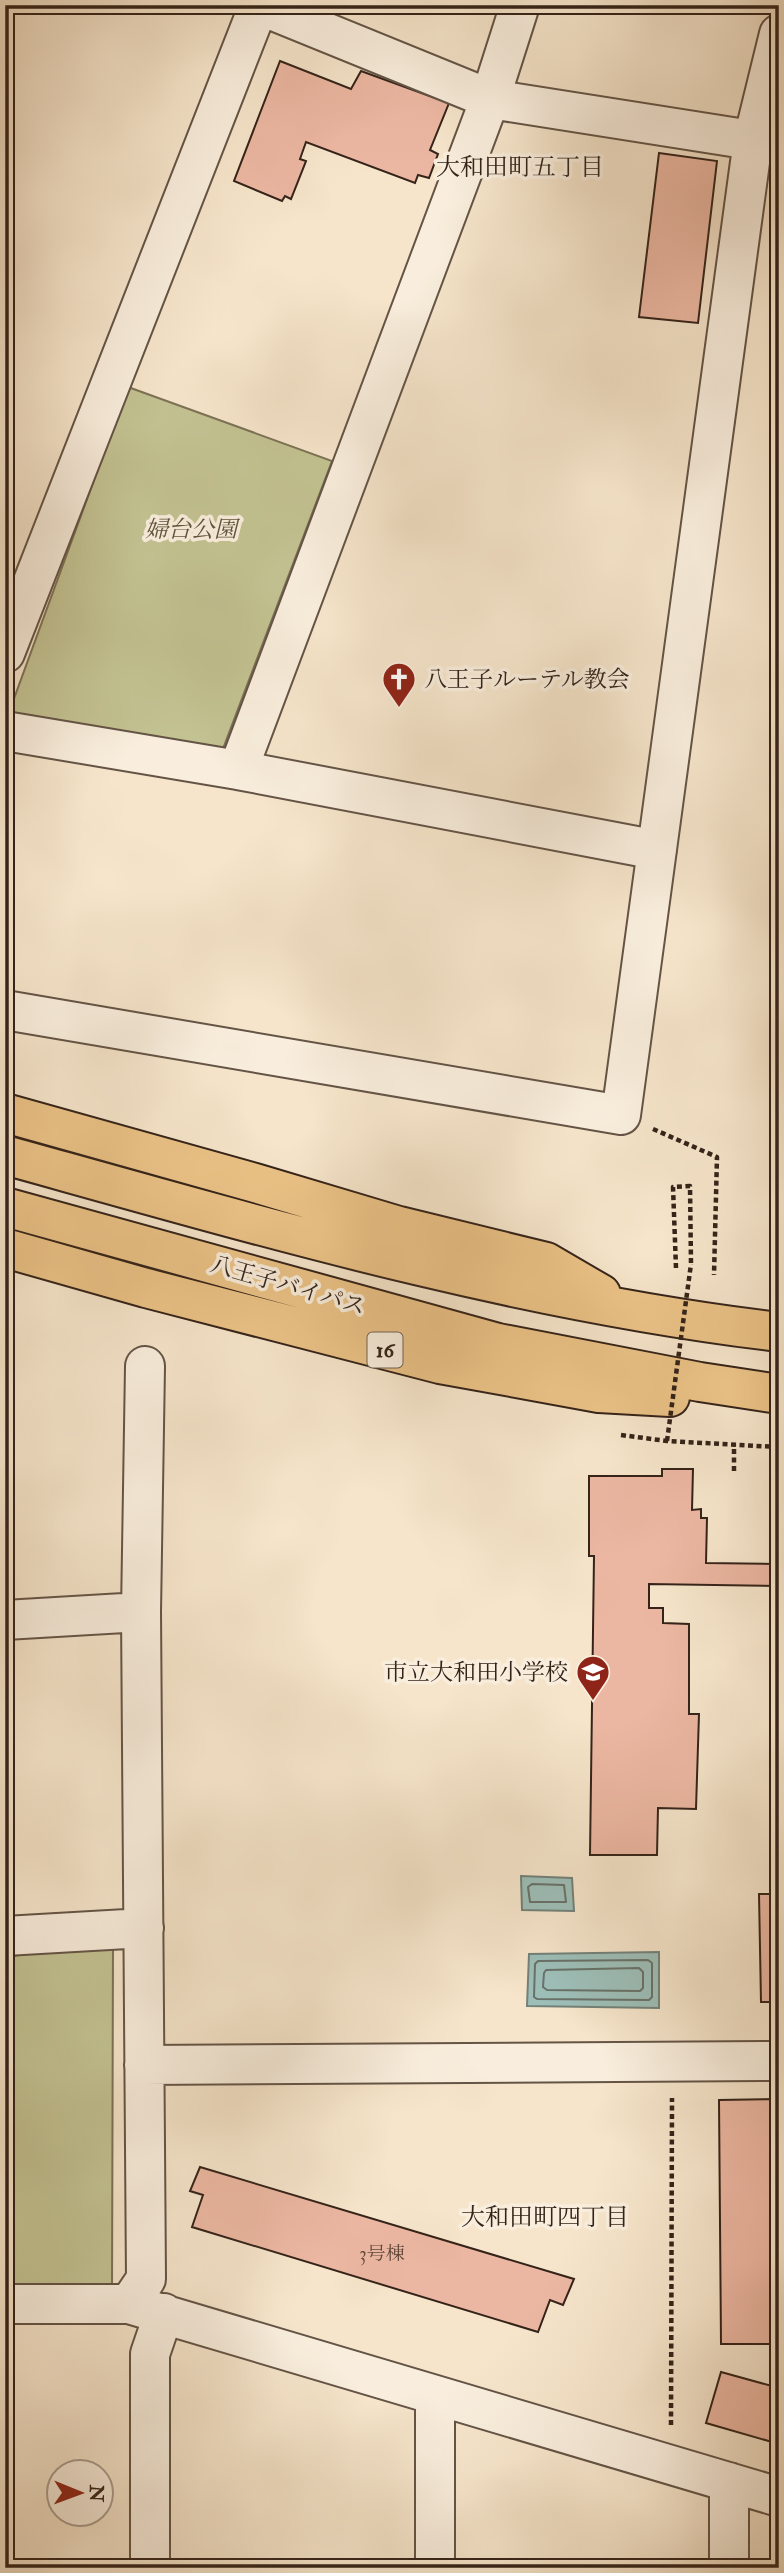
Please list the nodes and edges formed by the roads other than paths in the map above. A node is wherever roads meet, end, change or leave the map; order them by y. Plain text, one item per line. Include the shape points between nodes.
1 (520, 5) edge
2 (779, 34) edge
3 (490, 99) junction
4 (766, 142) edge
5 (5, 653) edge
6 (5, 731) edge
7 (238, 770) junction
8 (657, 850) junction
9 (5, 1010) edge
10 (5, 1113) edge
11 (5, 1155) edge
12 (5, 1207) edge
13 (5, 1248) edge
14 (627, 1309) junction
15 (779, 1332) edge
16 (145, 1366) dead end
17 (776, 1394) edge
18 (141, 1612) junction
19 (5, 1620) edge
20 (144, 1928) junction
21 (5, 1936) edge
22 (779, 2061) edge
23 (144, 2065) junction
24 (5, 2304) edge
25 (146, 2308) junction
26 (435, 2395) junction
27 (729, 2482) junction
28 (779, 2497) edge
29 (150, 2568) edge
30 (435, 2568) edge
31 (729, 2568) edge

1 - 3 street
2 - 4 street
3 - 4 street
3 - 5 street via 259,5
3 - 7 street
4 - 8 street
6 - 7 street
7 - 8 street
8 - 9 street via 621,1115
10 - 14 highway via 399,1226 546,1262
11 - 14 highway via 384,1259
12 - 17 highway, 八王子バイパス / 16 via 498,1343
13 - 17 highway, 16 via 440,1364 506,1377 650,1398
14 - 15 highway
16 - 18 street
18 - 19 street
18 - 20 street
20 - 21 street
20 - 23 street
22 - 23 street
23 - 25 street
24 - 25 street
25 - 26 street
25 - 29 street
26 - 27 street
26 - 30 street
27 - 28 street
27 - 31 street

